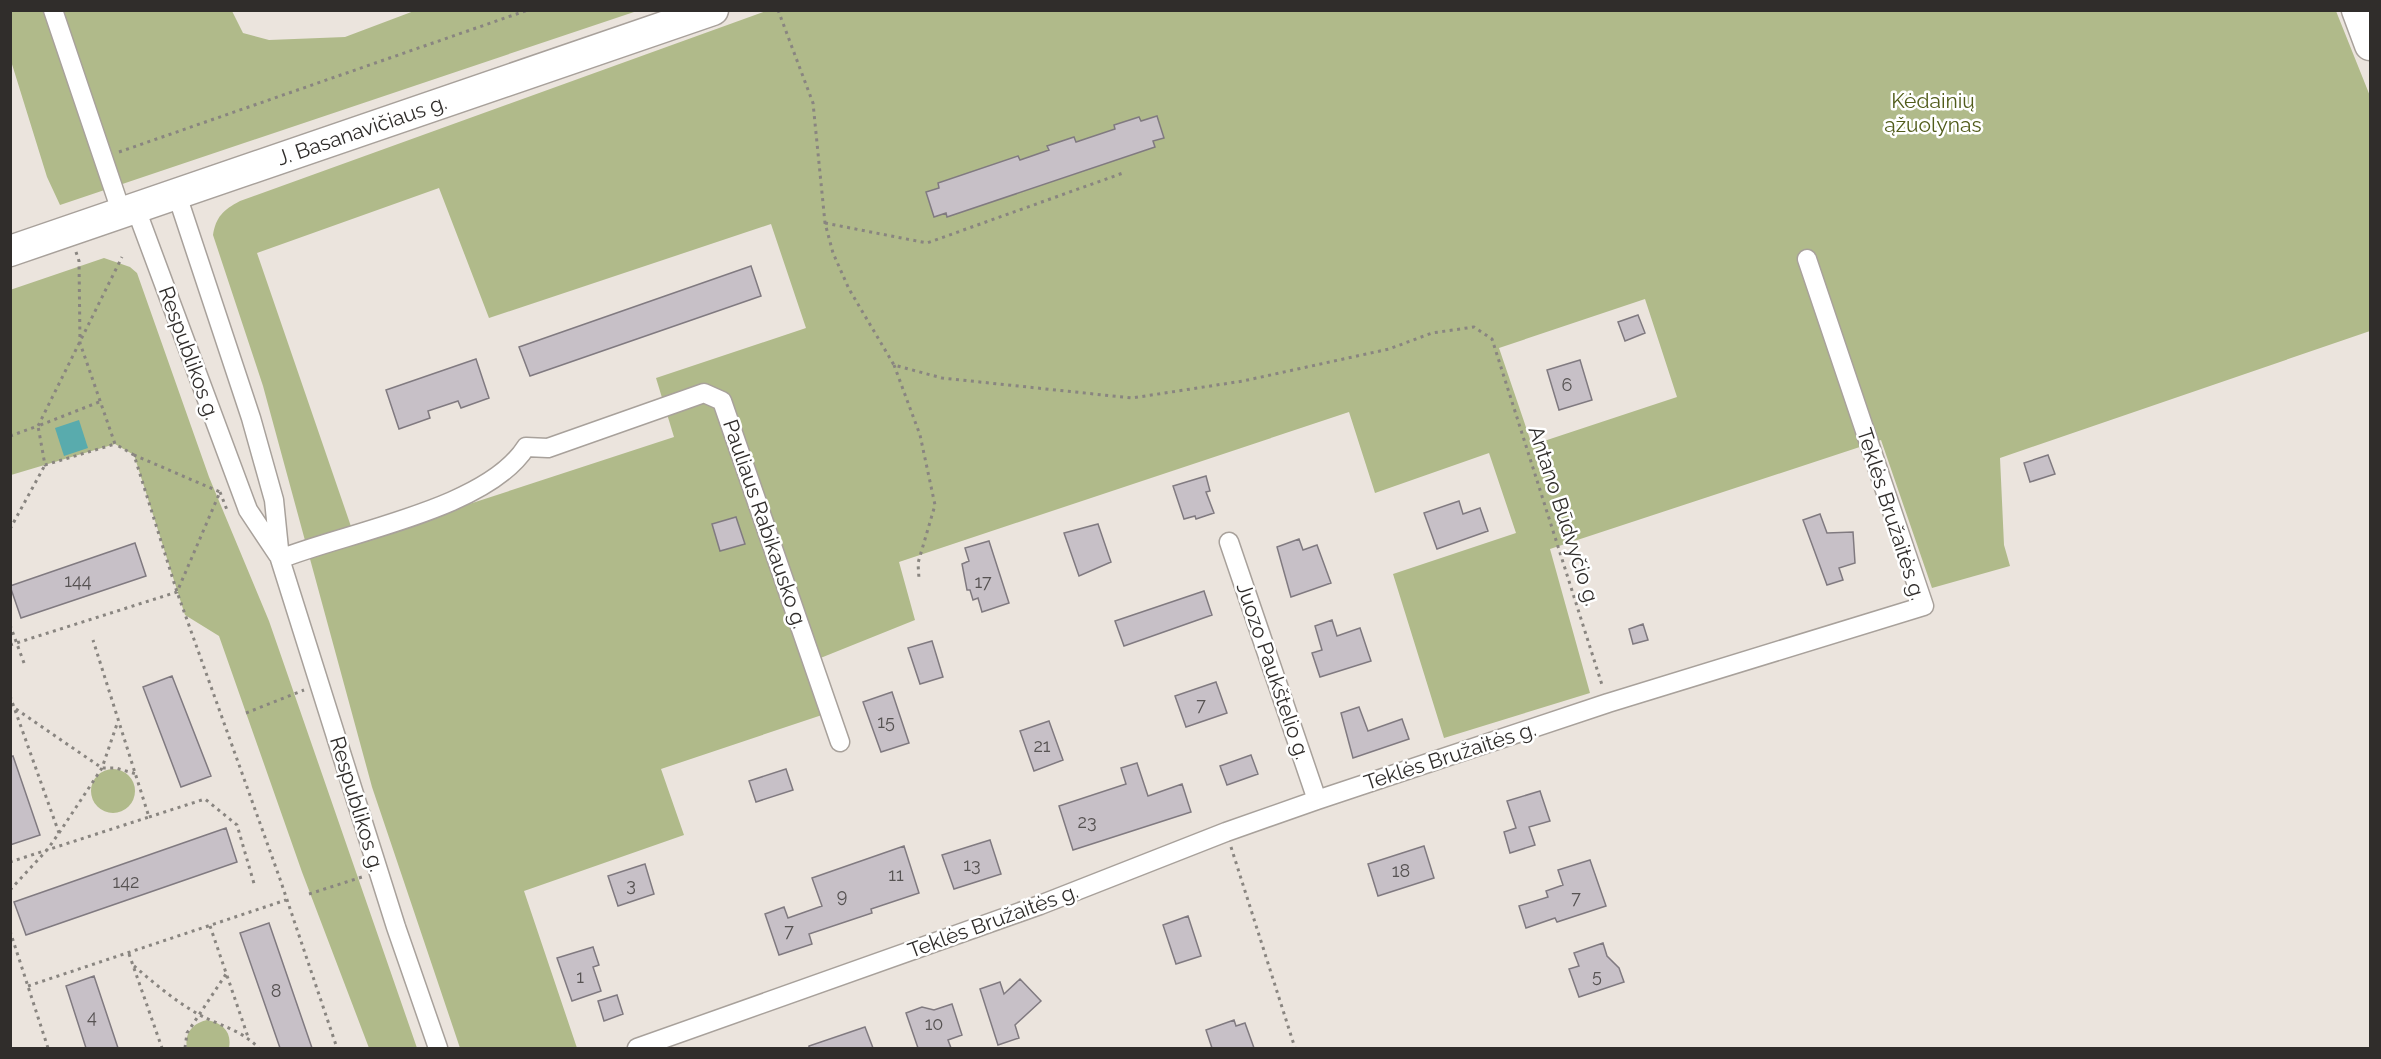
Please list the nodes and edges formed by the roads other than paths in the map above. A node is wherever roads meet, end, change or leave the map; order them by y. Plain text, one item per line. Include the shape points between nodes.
1 (53, 10) edge
2 (713, 10) edge
3 (2357, 10) edge
4 (2370, 45) edge
5 (177, 195) junction
6 (129, 211) junction
7 (10, 251) edge
8 (1807, 259) dead end
9 (1229, 542) dead end
10 (280, 559) junction
11 (840, 742) dead end
12 (1317, 800) junction
13 (438, 1048) edge
14 (637, 1048) edge

1 - 6 street, Respublikos g. via 102,158
2 - 5 main road, J. Basanavičiaus g.
3 - 4 main road
5 - 6 main road, J. Basanavičiaus g.
5 - 10 street, Respublikos g. via 251,418 274,500
6 - 7 main road, J. Basanavičiaus g.
6 - 10 street, Respublikos g. via 248,510
8 - 12 street, Teklės Bružaitės g. via 1924,606 1608,703
9 - 12 street, Juozo Paukštelio g.
10 - 11 street, Pauliaus Rabikausko g. via 423,513 493,480 526,447 548,448 704,393 722,401
10 - 13 street, Respublikos g.
12 - 14 street, Teklės Bružaitės g. via 1040,905

